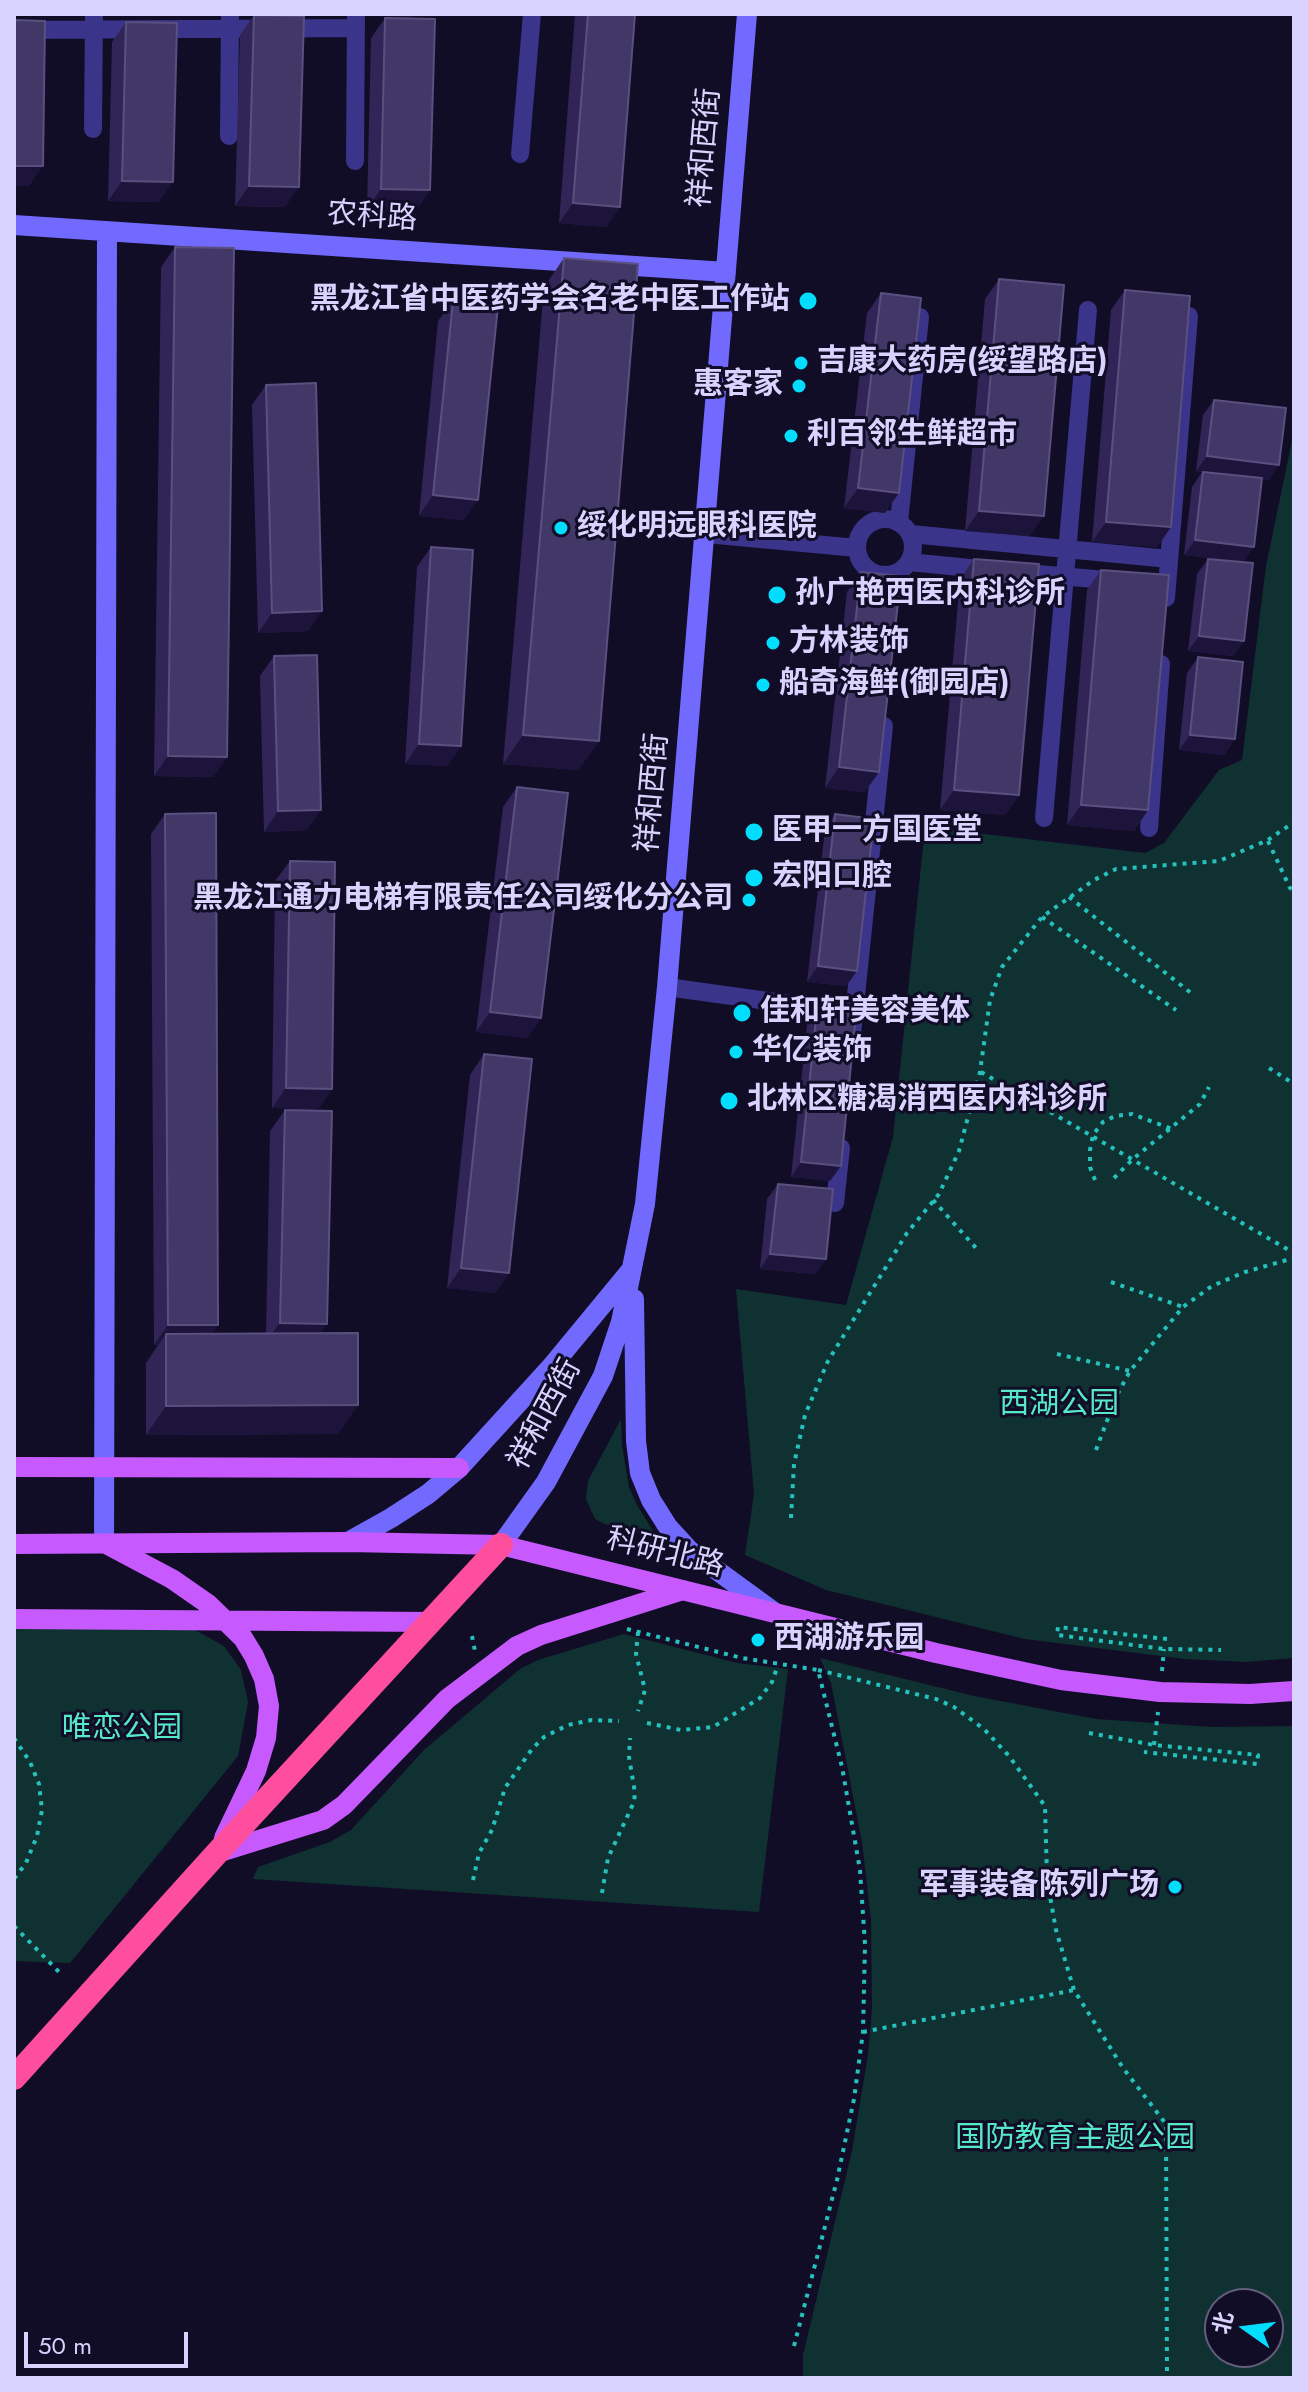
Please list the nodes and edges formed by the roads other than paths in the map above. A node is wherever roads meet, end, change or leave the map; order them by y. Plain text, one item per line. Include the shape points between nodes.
1 (532, 14) edge
2 (747, 14) edge
3 (230, 21) edge
4 (356, 21) edge
5 (94, 22) edge
6 (14, 30) edge
7 (93, 129) dead end
8 (229, 136) dead end
9 (520, 154) dead end
10 (355, 161) dead end
11 (14, 225) edge
12 (107, 231) junction
13 (726, 272) junction
14 (1088, 310) dead end
15 (1189, 316) edge
16 (920, 317) edge
17 (905, 528) junction
18 (706, 534) junction
19 (857, 548) junction
20 (1067, 549) junction
21 (1169, 559) junction
22 (903, 574) junction
23 (1065, 577) junction
24 (1152, 584) junction
25 (1164, 616) edge
26 (1162, 646) edge
27 (885, 714) edge
28 (1044, 818) dead end
29 (1149, 828) edge
30 (667, 987) junction
31 (854, 1013) junction
32 (851, 1045) edge
33 (843, 1124) edge
34 (835, 1203) edge
35 (633, 1267) junction
36 (103, 1466) junction
37 (14, 1467) edge
38 (459, 1468) junction
39 (348, 1542) junction
40 (104, 1543) junction
41 (14, 1544) edge
42 (501, 1545) junction
43 (684, 1590) junction
44 (774, 1612) junction
45 (14, 1619) edge
46 (225, 1619) junction
47 (431, 1622) junction
48 (1294, 1691) edge
49 (217, 1853) junction
50 (14, 2078) edge

1 - 9 street
2 - 13 main road, 祥和西街
3 - 4 street
3 - 5 street
3 - 8 street
4 - 10 street
5 - 6 street
5 - 7 street
11 - 12 main road, 农科路
12 - 13 main road, 农科路
12 - 36 main road
13 - 18 main road, 祥和西街
14 - 20 street
15 - 21 street
16 - 17 street
17 - 19 street via 885,519 868,525
17 - 20 street
17 - 22 street via 914,547
18 - 19 street
18 - 30 main road, 祥和西街
19 - 22 street via 872,572
20 - 21 street
20 - 23 street
21 - 24 street
22 - 23 street
23 - 24 street
23 - 28 street
24 - 25 street
26 - 29 street
27 - 31 street
30 - 31 street
30 - 35 main road, 祥和西街 via 656,1119
31 - 32 street
33 - 34 street
35 - 38 main road
35 - 42 main road, 祥和西街 via 603,1376 546,1482
35 - 44 main road via 636,1441 640,1473 651,1500 689,1550
36 - 37 main road
36 - 38 main road
36 - 40 main road
38 - 39 main road via 428,1494
39 - 40 main road, 科研北路
39 - 42 main road, 科研北路
40 - 41 main road, 科研北路
40 - 46 main road via 191,1591
42 - 43 main road, 科研北路
42 - 47 highway
43 - 44 main road, 科研北路
43 - 49 main road via 517,1646 447,1699 323,1820
44 - 48 main road, 科研北路 via 1061,1680 1160,1692
45 - 46 main road
46 - 47 main road
46 - 49 main road via 254,1656 269,1706 256,1771
47 - 49 highway
49 - 50 highway

